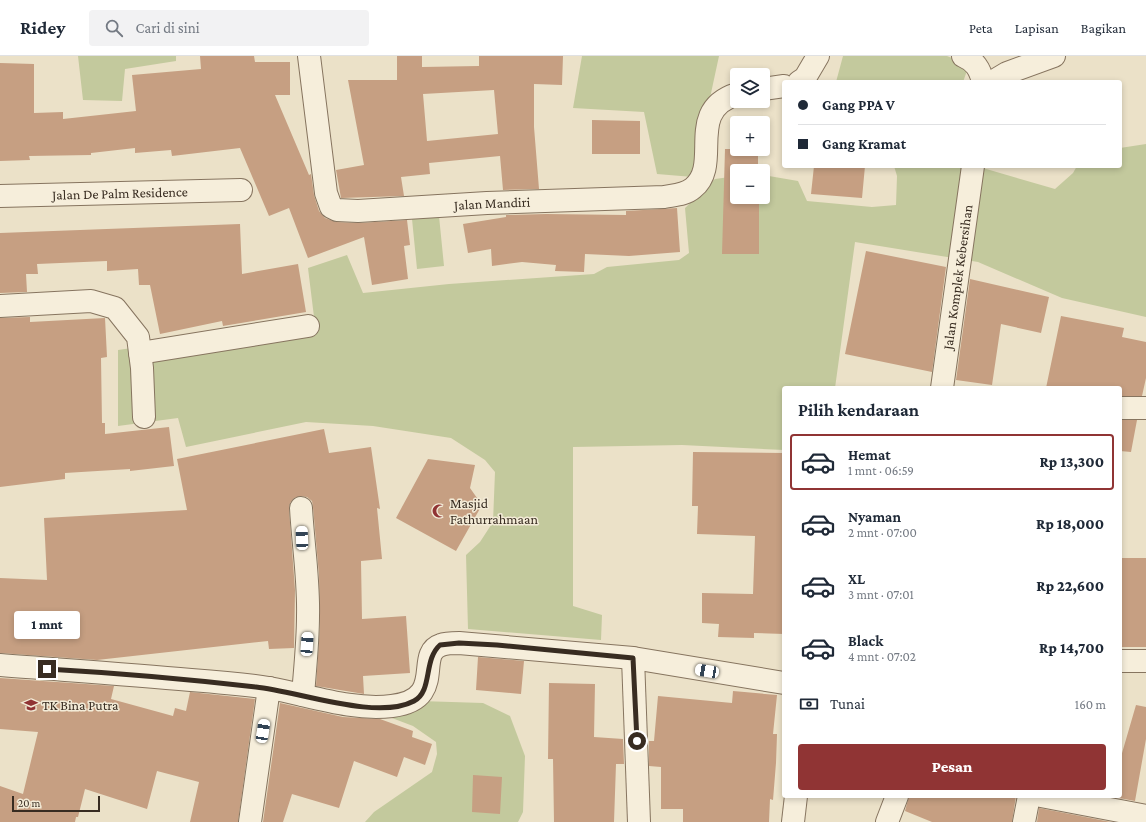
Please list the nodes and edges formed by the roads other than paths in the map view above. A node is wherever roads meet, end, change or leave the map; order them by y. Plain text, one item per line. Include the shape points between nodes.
1 (309, 56) edge
2 (818, 56) edge
3 (963, 56) edge
4 (1054, 56) edge
5 (801, 80) edge
6 (983, 80) edge
7 (996, 80) edge
8 (782, 86) edge
9 (770, 88) edge
10 (730, 97) edge
11 (973, 168) edge
12 (241, 190) dead end
13 (0, 196) edge
14 (0, 306) edge
15 (308, 326) dead end
16 (140, 353) junction
17 (942, 386) edge
18 (1122, 408) edge
19 (1146, 408) edge
20 (144, 417) dead end
21 (302, 508) dead end
22 (633, 658) junction
23 (1122, 661) edge
24 (1146, 661) edge
25 (0, 665) edge
26 (782, 683) edge
27 (269, 688) junction
28 (303, 695) junction
29 (796, 798) edge
30 (896, 798) edge
31 (1029, 798) edge
32 (1052, 798) edge
33 (1146, 816) edge
34 (250, 822) edge
35 (639, 822) edge
36 (793, 822) edge
37 (887, 822) edge
38 (1024, 822) edge

1 - 10 street, Jalan Mandiri via 326,193 331,207 337,210 664,197 682,194 692,189 703,175 710,115 722,101
2 - 5 street
3 - 6 street via 981,70
4 - 7 street via 1019,68
8 - 9 street
11 - 17 street, Jalan Komplek Kebersihan
12 - 13 street, Jalan De Palm Residence
14 - 16 street via 91,301 115,308 138,337
15 - 16 street
16 - 20 street
18 - 19 street
21 - 28 street via 308,616
22 - 26 street
22 - 28 street via 497,645 447,644 440,645 434,650 422,695 414,701 390,707 372,707 343,704
22 - 35 street
23 - 24 street
25 - 27 street via 164,677
27 - 28 street
27 - 34 street
29 - 36 street
30 - 37 street
31 - 38 street
32 - 33 street

